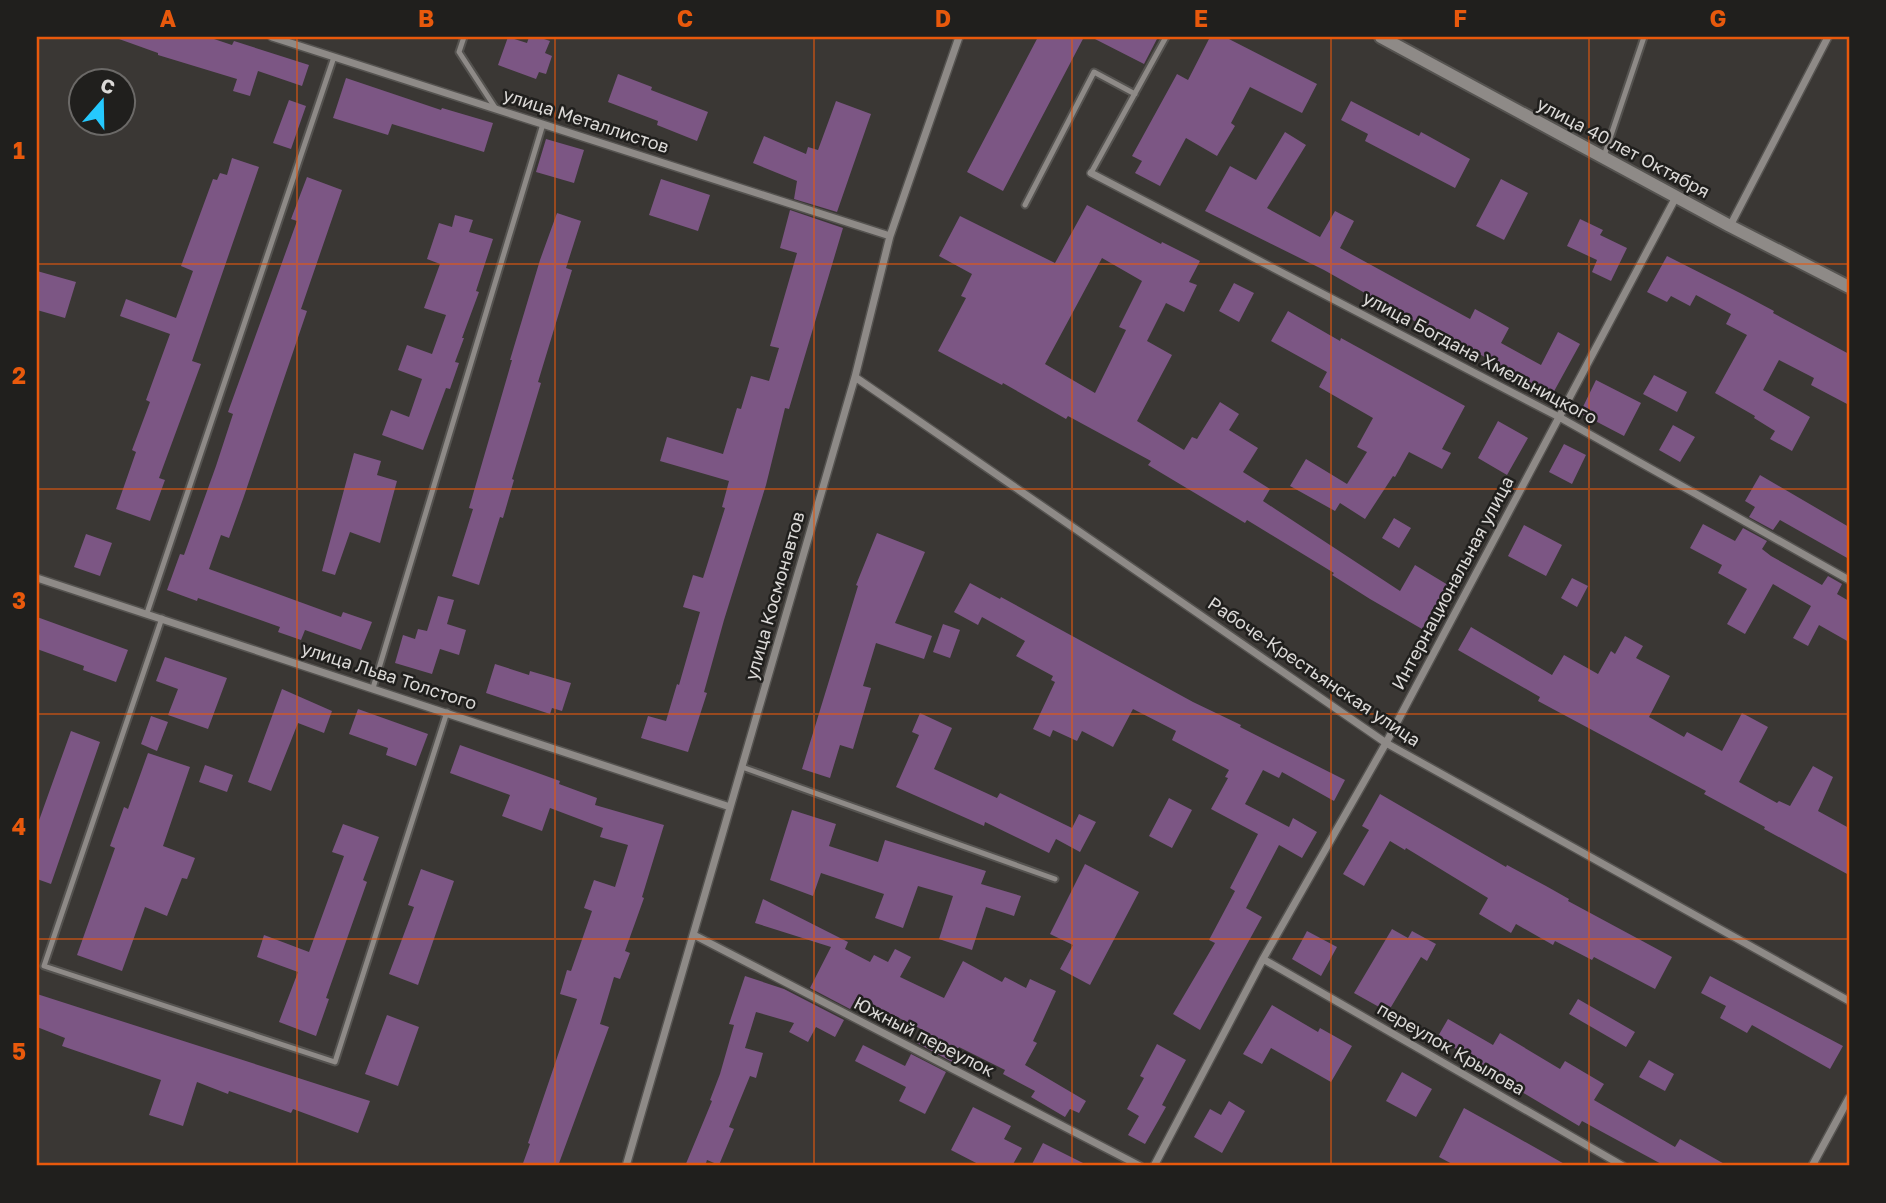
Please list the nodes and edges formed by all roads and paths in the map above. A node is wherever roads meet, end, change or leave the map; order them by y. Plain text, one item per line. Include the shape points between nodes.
1 (272, 37) edge
2 (464, 37) edge
3 (959, 37) edge
4 (1166, 37) edge
5 (1381, 37) edge
6 (1644, 37) edge
7 (1828, 37) edge
8 (334, 57) junction
9 (1135, 94) junction
10 (496, 109) junction
11 (543, 124) junction
12 (1604, 157) junction
13 (1091, 173) joint
14 (1676, 197) junction
15 (1025, 205) dead end
16 (1730, 226) junction
17 (890, 236) junction
18 (1849, 287) edge
19 (855, 377) junction
20 (1559, 417) junction
21 (37, 578) edge
22 (1849, 580) edge
23 (147, 613) junction
24 (162, 618) junction
25 (373, 688) junction
26 (447, 712) junction
27 (1386, 743) junction
28 (742, 767) junction
29 (730, 807) junction
30 (1055, 879) dead end
31 (694, 935) junction
32 (1263, 960) junction
33 (1849, 1001) edge
34 (1849, 1098) edge
35 (626, 1166) edge
36 (1140, 1166) edge
37 (1154, 1166) edge
38 (1623, 1166) edge
39 (1812, 1166) edge

1 - 8 street, улица Металлистов
2 - 10 lane via 459,52
3 - 17 street, улица Космонавтов
4 - 9 lane
5 - 12 street, улица 40 лет Октября
6 - 12 lane
7 - 16 street
8 - 10 street, улица Металлистов
8 - 23 lane
9 - 13 lane
9 - 15 lane via 1094,72
10 - 11 street, улица Металлистов
11 - 17 street, улица Металлистов
11 - 25 lane
12 - 14 street, улица 40 лет Октября
13 - 20 street, улица Богдана Хмельницкого
14 - 16 street, улица 40 лет Октября
14 - 20 street, Интернациональная улица
16 - 18 street, улица 40 лет Октября
17 - 19 street, улица Космонавтов
19 - 27 street, Рабоче-Крестьянская улица
19 - 28 street, улица Космонавтов
20 - 22 street, улица Богдана Хмельницкого
20 - 27 street, Интернациональная улица
21 - 23 street, улица Льва Толстого
23 - 24 street, улица Льва Толстого
24 - 25 street, улица Льва Толстого
24 - 26 lane via 44,965 335,1062
25 - 26 street, улица Льва Толстого
26 - 29 street, улица Льва Толстого
27 - 32 street, Интернациональная улица
27 - 33 street, Рабоче-Крестьянская улица
28 - 29 street, улица Космонавтов
28 - 30 lane
29 - 31 street, улица Космонавтов
31 - 35 street, улица Космонавтов
31 - 36 street, Южный переулок
32 - 37 street, Интернациональная улица
32 - 38 street, переулок Крылова
34 - 39 street

